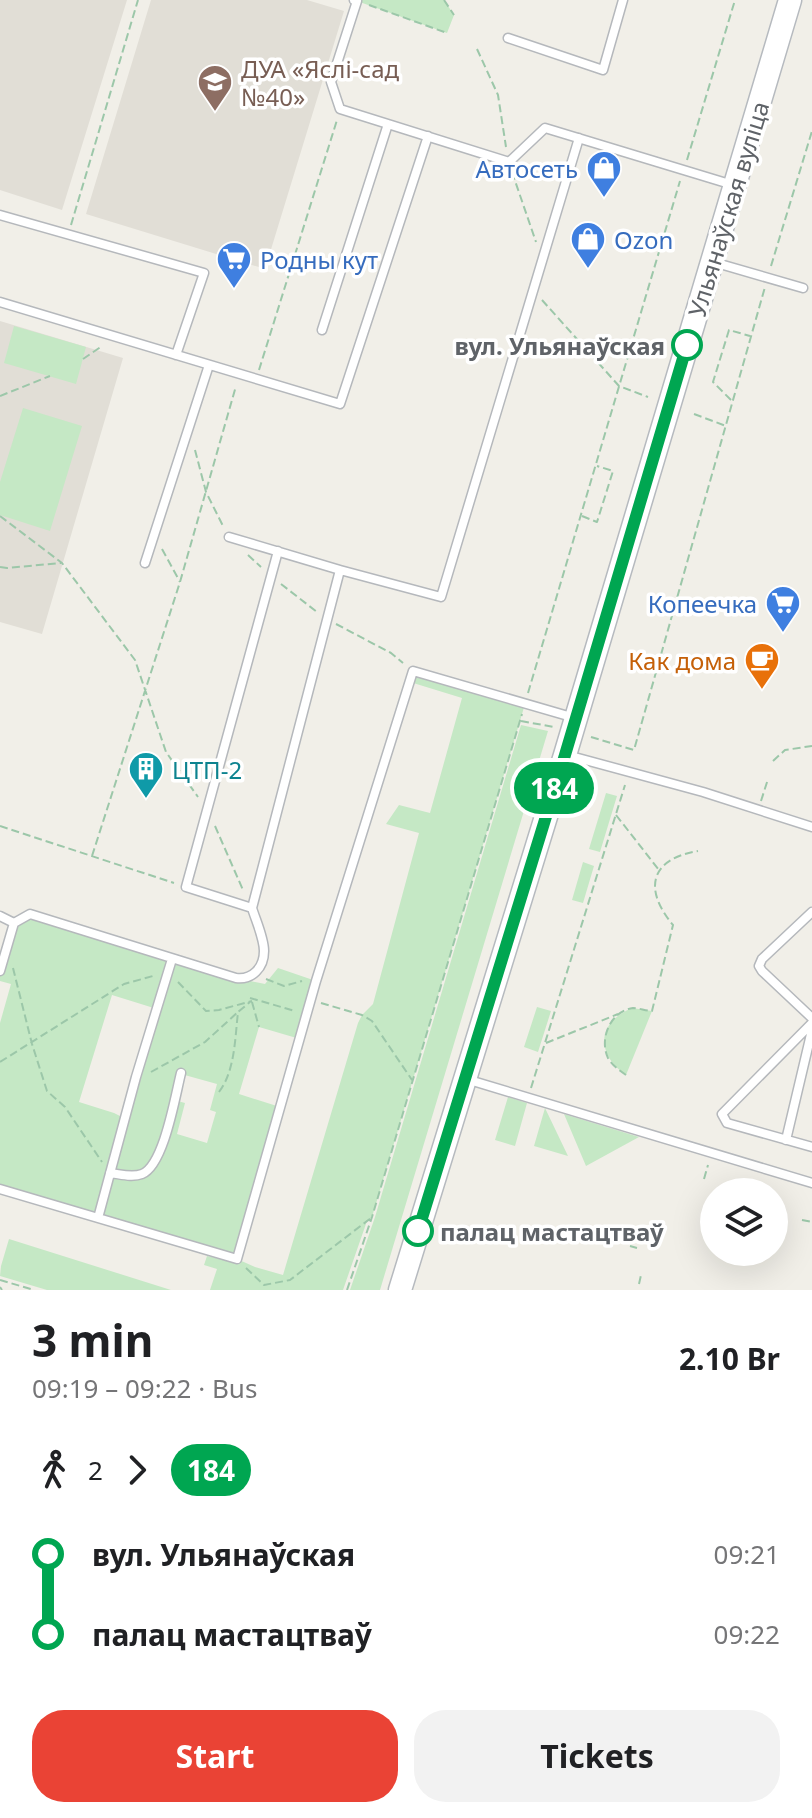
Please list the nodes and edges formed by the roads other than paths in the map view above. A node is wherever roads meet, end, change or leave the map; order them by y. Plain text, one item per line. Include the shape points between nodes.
1 (355, 0) edge
2 (623, 0) edge
3 (790, 0) edge
4 (508, 38) dead end
5 (388, 124) junction
6 (428, 136) junction
7 (579, 138) junction
8 (735, 186) junction
9 (0, 215) edge
10 (712, 262) junction
11 (803, 288) dead end
12 (0, 302) edge
13 (322, 330) dead end
14 (176, 355) junction
15 (209, 365) junction
16 (229, 537) dead end
17 (278, 551) junction
18 (145, 563) dead end
19 (340, 570) junction
20 (574, 725) junction
21 (565, 755) junction
22 (812, 827) edge
23 (252, 908) junction
24 (812, 912) edge
25 (0, 916) edge
26 (14, 923) junction
27 (172, 959) junction
28 (0, 971) edge
29 (812, 1020) edge
30 (812, 1030) edge
31 (181, 1073) dead end
32 (465, 1078) junction
33 (786, 1140) junction
34 (812, 1147) edge
35 (110, 1173) junction
36 (812, 1183) edge
37 (0, 1189) edge
38 (98, 1218) junction
39 (400, 1290) edge

1 - 5 lane via 331,82 340,109
2 - 4 lane via 603,70
3 - 8 main road, Ульянаўская вуліца
5 - 6 lane
5 - 13 lane
6 - 7 lane via 509,162 545,128
6 - 15 lane via 340,404
7 - 8 lane
7 - 19 lane via 441,597
8 - 10 main road, Ульянаўская вуліца
9 - 14 lane via 204,273
10 - 11 lane
10 - 20 main road, Ульянаўская вуліца
12 - 14 lane
14 - 15 lane
15 - 18 lane
16 - 17 lane
17 - 19 lane
17 - 23 lane via 186,887
19 - 23 lane
20 - 21 main road, Ульянаўская вуліца
20 - 38 lane via 525,704 413,671 237,1259
21 - 22 lane
21 - 32 main road, Ульянаўская вуліца
23 - 27 lane via 265,953 254,975 240,979
24 - 29 lane via 759,966
25 - 26 lane
26 - 27 lane via 30,914
26 - 28 lane
27 - 35 lane
29 - 33 lane via 722,1114 727,1123
30 - 33 lane
31 - 35 lane via 154,1165 139,1176
32 - 36 lane
32 - 39 main road, Ульянаўская вуліца
33 - 34 lane
35 - 38 lane
37 - 38 lane

